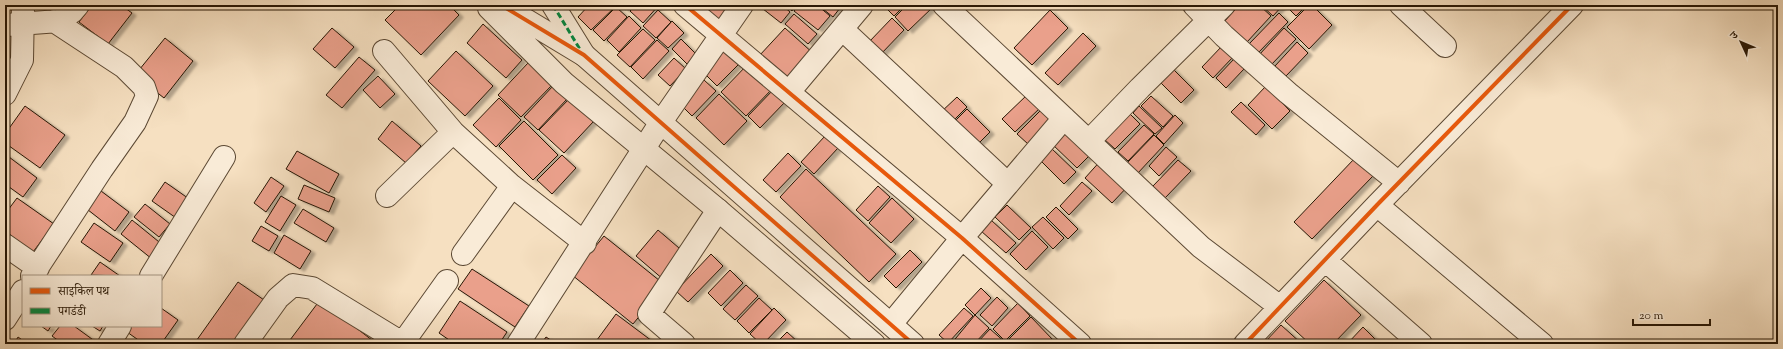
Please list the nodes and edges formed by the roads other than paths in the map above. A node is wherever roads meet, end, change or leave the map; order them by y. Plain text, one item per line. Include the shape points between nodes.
1 (78, 5) edge
2 (487, 5) edge
3 (500, 5) edge
4 (553, 5) edge
5 (685, 5) edge
6 (742, 5) edge
7 (862, 5) edge
8 (944, 5) edge
9 (1194, 5) edge
10 (1401, 5) edge
11 (1572, 5) edge
12 (1217, 13) edge
13 (17, 17) edge
14 (54, 21) junction
15 (842, 29) junction
16 (721, 37) junction
17 (1445, 46) dead end
18 (384, 51) dead end
19 (584, 55) junction
20 (789, 92) junction
21 (5, 94) edge
22 (1064, 118) junction
23 (661, 122) junction
24 (453, 132) junction
25 (1089, 141) junction
26 (644, 149) junction
27 (224, 158) dead end
28 (1399, 183) junction
29 (1008, 184) junction
30 (512, 186) junction
31 (387, 196) dead end
32 (1377, 205) junction
33 (718, 210) junction
34 (962, 238) junction
35 (585, 243) junction
36 (5, 245) edge
37 (463, 254) dead end
38 (1325, 260) junction
39 (35, 272) edge
40 (152, 275) edge
41 (446, 281) dead end
42 (22, 293) edge
43 (1280, 307) junction
44 (5, 319) edge
45 (891, 324) junction
46 (119, 327) edge
47 (402, 343) edge
48 (109, 344) edge
49 (245, 344) edge
50 (518, 344) edge
51 (684, 344) edge
52 (874, 344) edge
53 (913, 344) edge
54 (1080, 344) edge
55 (1245, 344) edge
56 (1421, 344) edge
57 (1542, 344) edge

1 - 14 street via 59,21
2 - 26 street via 564,83
3 - 19 street
4 - 19 street
5 - 16 street
6 - 16 street
7 - 15 street
8 - 22 street
9 - 12 street
10 - 17 street
11 - 28 street
12 - 25 street
12 - 28 street via 1288,93
13 - 14 street
13 - 21 street via 22,60
14 - 39 street via 124,67 144,87 146,96 136,122
15 - 20 street
15 - 29 street
16 - 20 street
16 - 23 street
18 - 24 street
19 - 23 street
20 - 34 street
22 - 25 street
22 - 29 street
23 - 26 street
23 - 45 street
24 - 30 street
24 - 31 street
25 - 43 street via 1201,247
26 - 33 street
26 - 35 street
27 - 40 street
28 - 32 street
29 - 34 street
30 - 35 street
30 - 37 street
32 - 38 street
32 - 57 street
33 - 51 street via 649,314
33 - 52 street
34 - 45 street
34 - 54 street
35 - 50 street
36 - 39 street
38 - 43 street
38 - 56 street
41 - 47 street
42 - 44 street
43 - 55 street
45 - 53 street
46 - 48 street
47 - 49 street via 312,288 292,285 278,298

